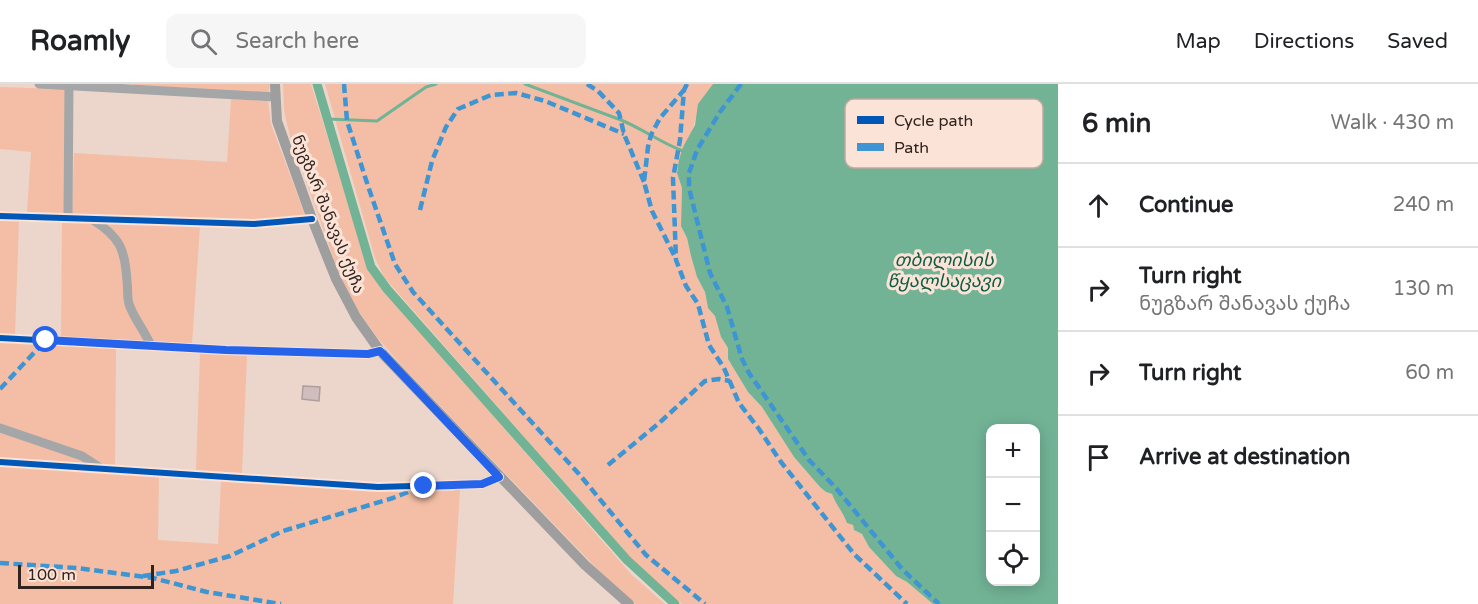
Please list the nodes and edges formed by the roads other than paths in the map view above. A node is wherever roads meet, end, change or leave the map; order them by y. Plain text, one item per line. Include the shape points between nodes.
1 (39, 84) edge
2 (275, 84) edge
3 (69, 85) edge
4 (274, 97) junction
5 (0, 216) edge
6 (68, 218) junction
7 (91, 219) junction
8 (312, 219) junction
9 (0, 338) edge
10 (151, 346) junction
11 (380, 351) junction
12 (0, 428) edge
13 (0, 462) edge
14 (101, 468) junction
15 (499, 477) junction
16 (630, 604) edge

1 - 3 street
2 - 4 main road, ნუგზარ შანავას ქუჩა
3 - 4 street
3 - 6 street
4 - 8 main road, ნუგზარ შანავას ქუჩა via 282,138
5 - 6 street
6 - 7 street
7 - 8 street via 254,224
7 - 10 street via 114,235 121,249 129,304
8 - 11 main road, ნუგზარ შანავას ქუჩა via 336,279
9 - 10 street
10 - 11 street via 368,354
11 - 15 main road, ნუგზარ შანავას ქუჩა
12 - 14 street via 82,456
13 - 14 street
14 - 15 street via 378,487 482,484
15 - 16 main road, ნუგზარ შანავას ქუჩა via 585,565

